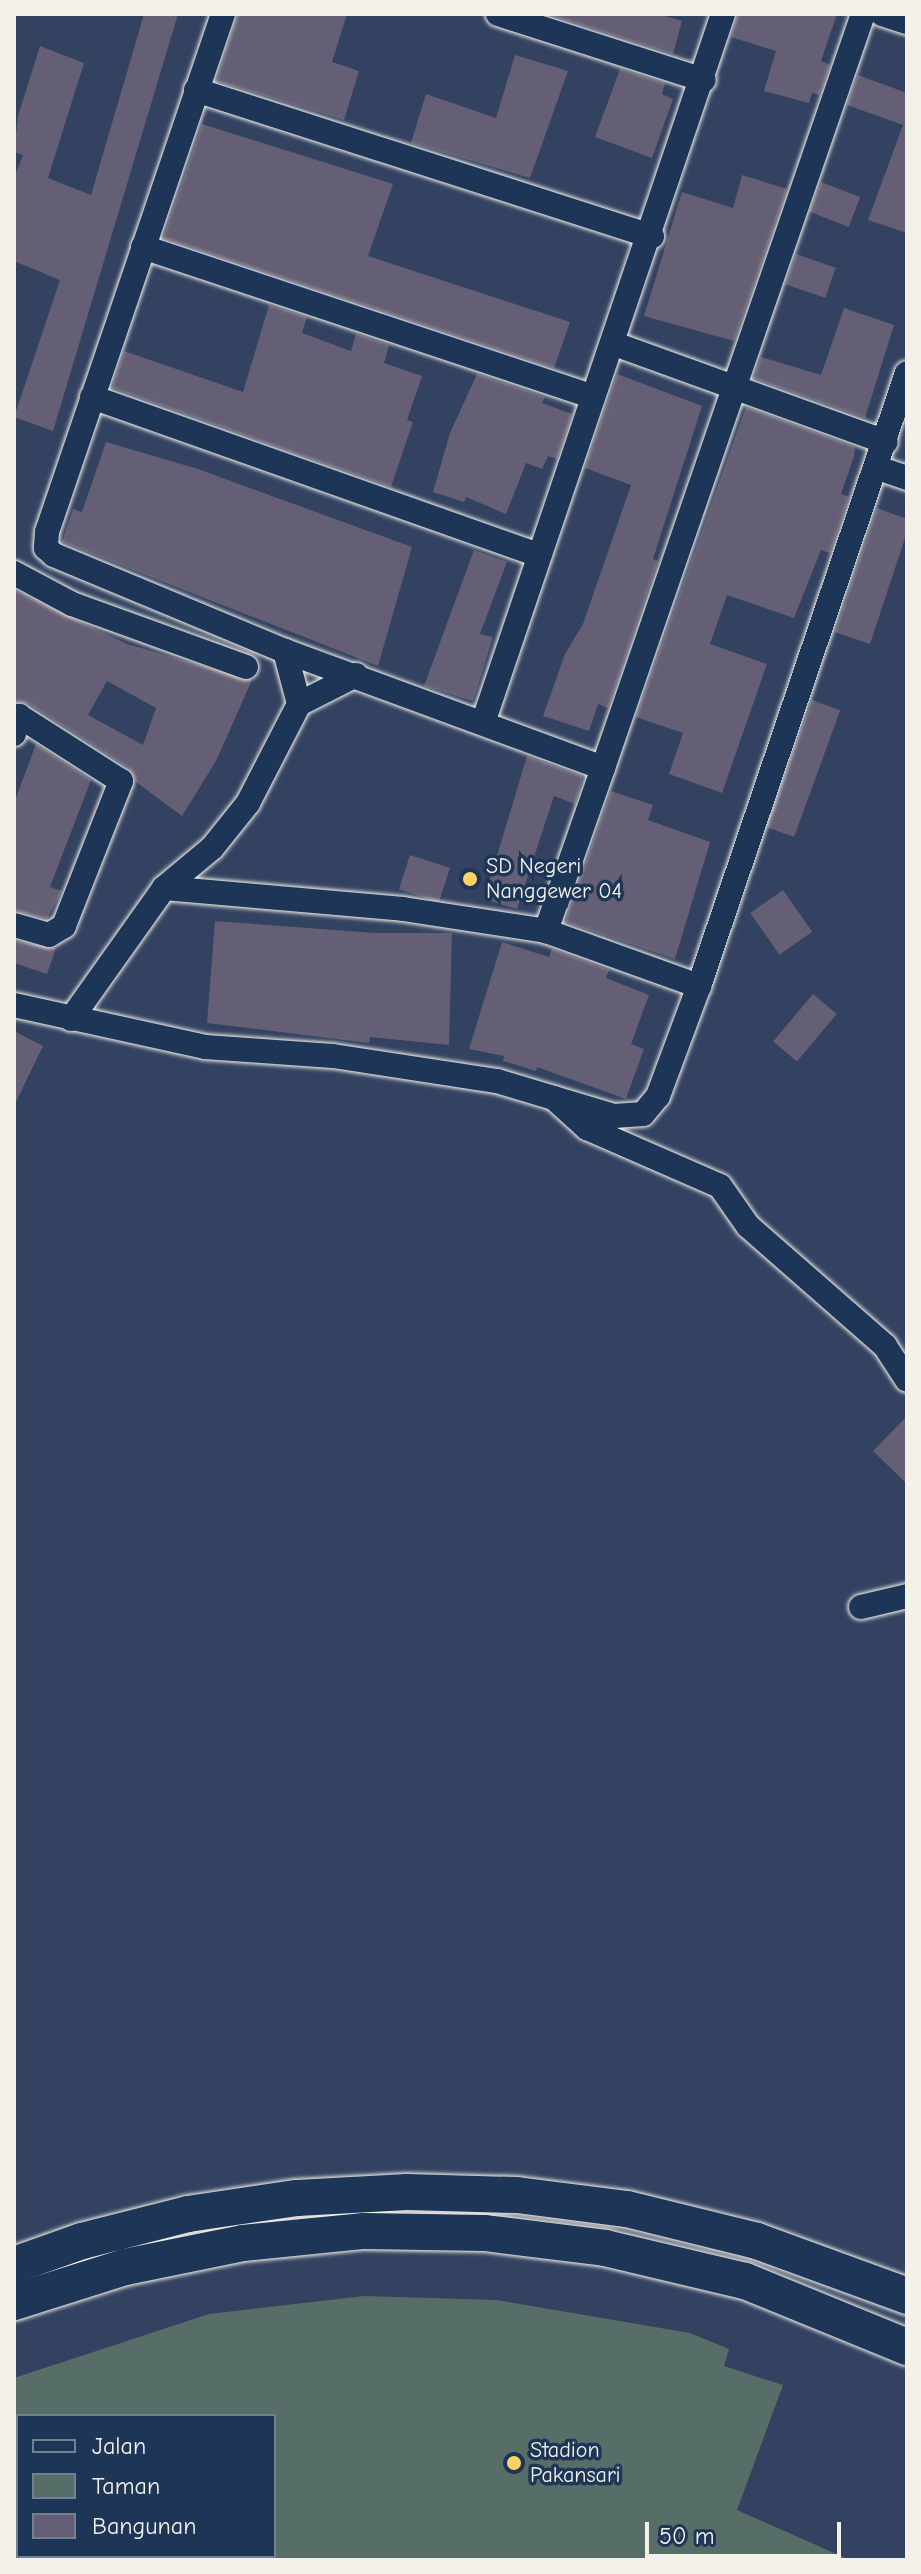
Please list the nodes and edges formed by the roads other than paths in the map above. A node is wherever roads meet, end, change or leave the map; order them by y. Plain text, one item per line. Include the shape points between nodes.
1 (223, 14) edge
2 (498, 14) edge
3 (723, 14) edge
4 (863, 14) edge
5 (882, 14) edge
6 (907, 22) edge
7 (704, 80) junction
8 (196, 90) junction
9 (652, 236) junction
10 (143, 247) junction
11 (612, 343) junction
12 (907, 373) edge
13 (733, 388) junction
14 (92, 397) junction
15 (593, 397) junction
16 (886, 442) junction
17 (878, 468) junction
18 (907, 478) edge
19 (537, 555) junction
20 (14, 573) edge
21 (285, 651) junction
22 (246, 667) dead end
23 (356, 675) junction
24 (299, 704) junction
25 (16, 721) edge
26 (483, 723) junction
27 (603, 768) junction
28 (164, 888) junction
29 (14, 925) edge
30 (546, 931) junction
31 (699, 986) junction
32 (14, 1005) edge
33 (71, 1019) junction
34 (552, 1096) junction
35 (907, 1380) edge
36 (907, 1596) edge
37 (861, 1607) dead end
38 (14, 2265) edge
39 (907, 2296) edge
40 (14, 2302) edge
41 (907, 2347) edge

1 - 8 street
2 - 7 street
3 - 7 street
4 - 13 street
5 - 6 street
7 - 9 street
8 - 9 street
8 - 10 street
9 - 11 street
10 - 14 street
10 - 15 street
11 - 13 street
11 - 15 street
12 - 16 street
13 - 16 street
13 - 27 street
14 - 19 street
14 - 21 street via 47,532 49,553
15 - 19 street
16 - 17 street
17 - 18 street
17 - 31 street
19 - 26 street
20 - 22 street via 72,604
21 - 23 street
21 - 24 street
23 - 24 street
23 - 26 street
24 - 28 street via 233,826
25 - 29 street via 121,781 64,926 49,935
26 - 27 street
27 - 30 street
28 - 30 street via 403,909
28 - 33 street
30 - 31 street
31 - 34 street via 658,1096 643,1114 614,1116
32 - 33 street
33 - 34 street via 205,1047 333,1056 497,1081
34 - 35 street via 587,1128 720,1186 748,1226 885,1346
36 - 37 street
38 - 39 main road via 188,2214 297,2198 407,2192 517,2195 627,2209 757,2241
40 - 41 main road via 125,2267 243,2243 364,2231 485,2233 605,2248 745,2281

